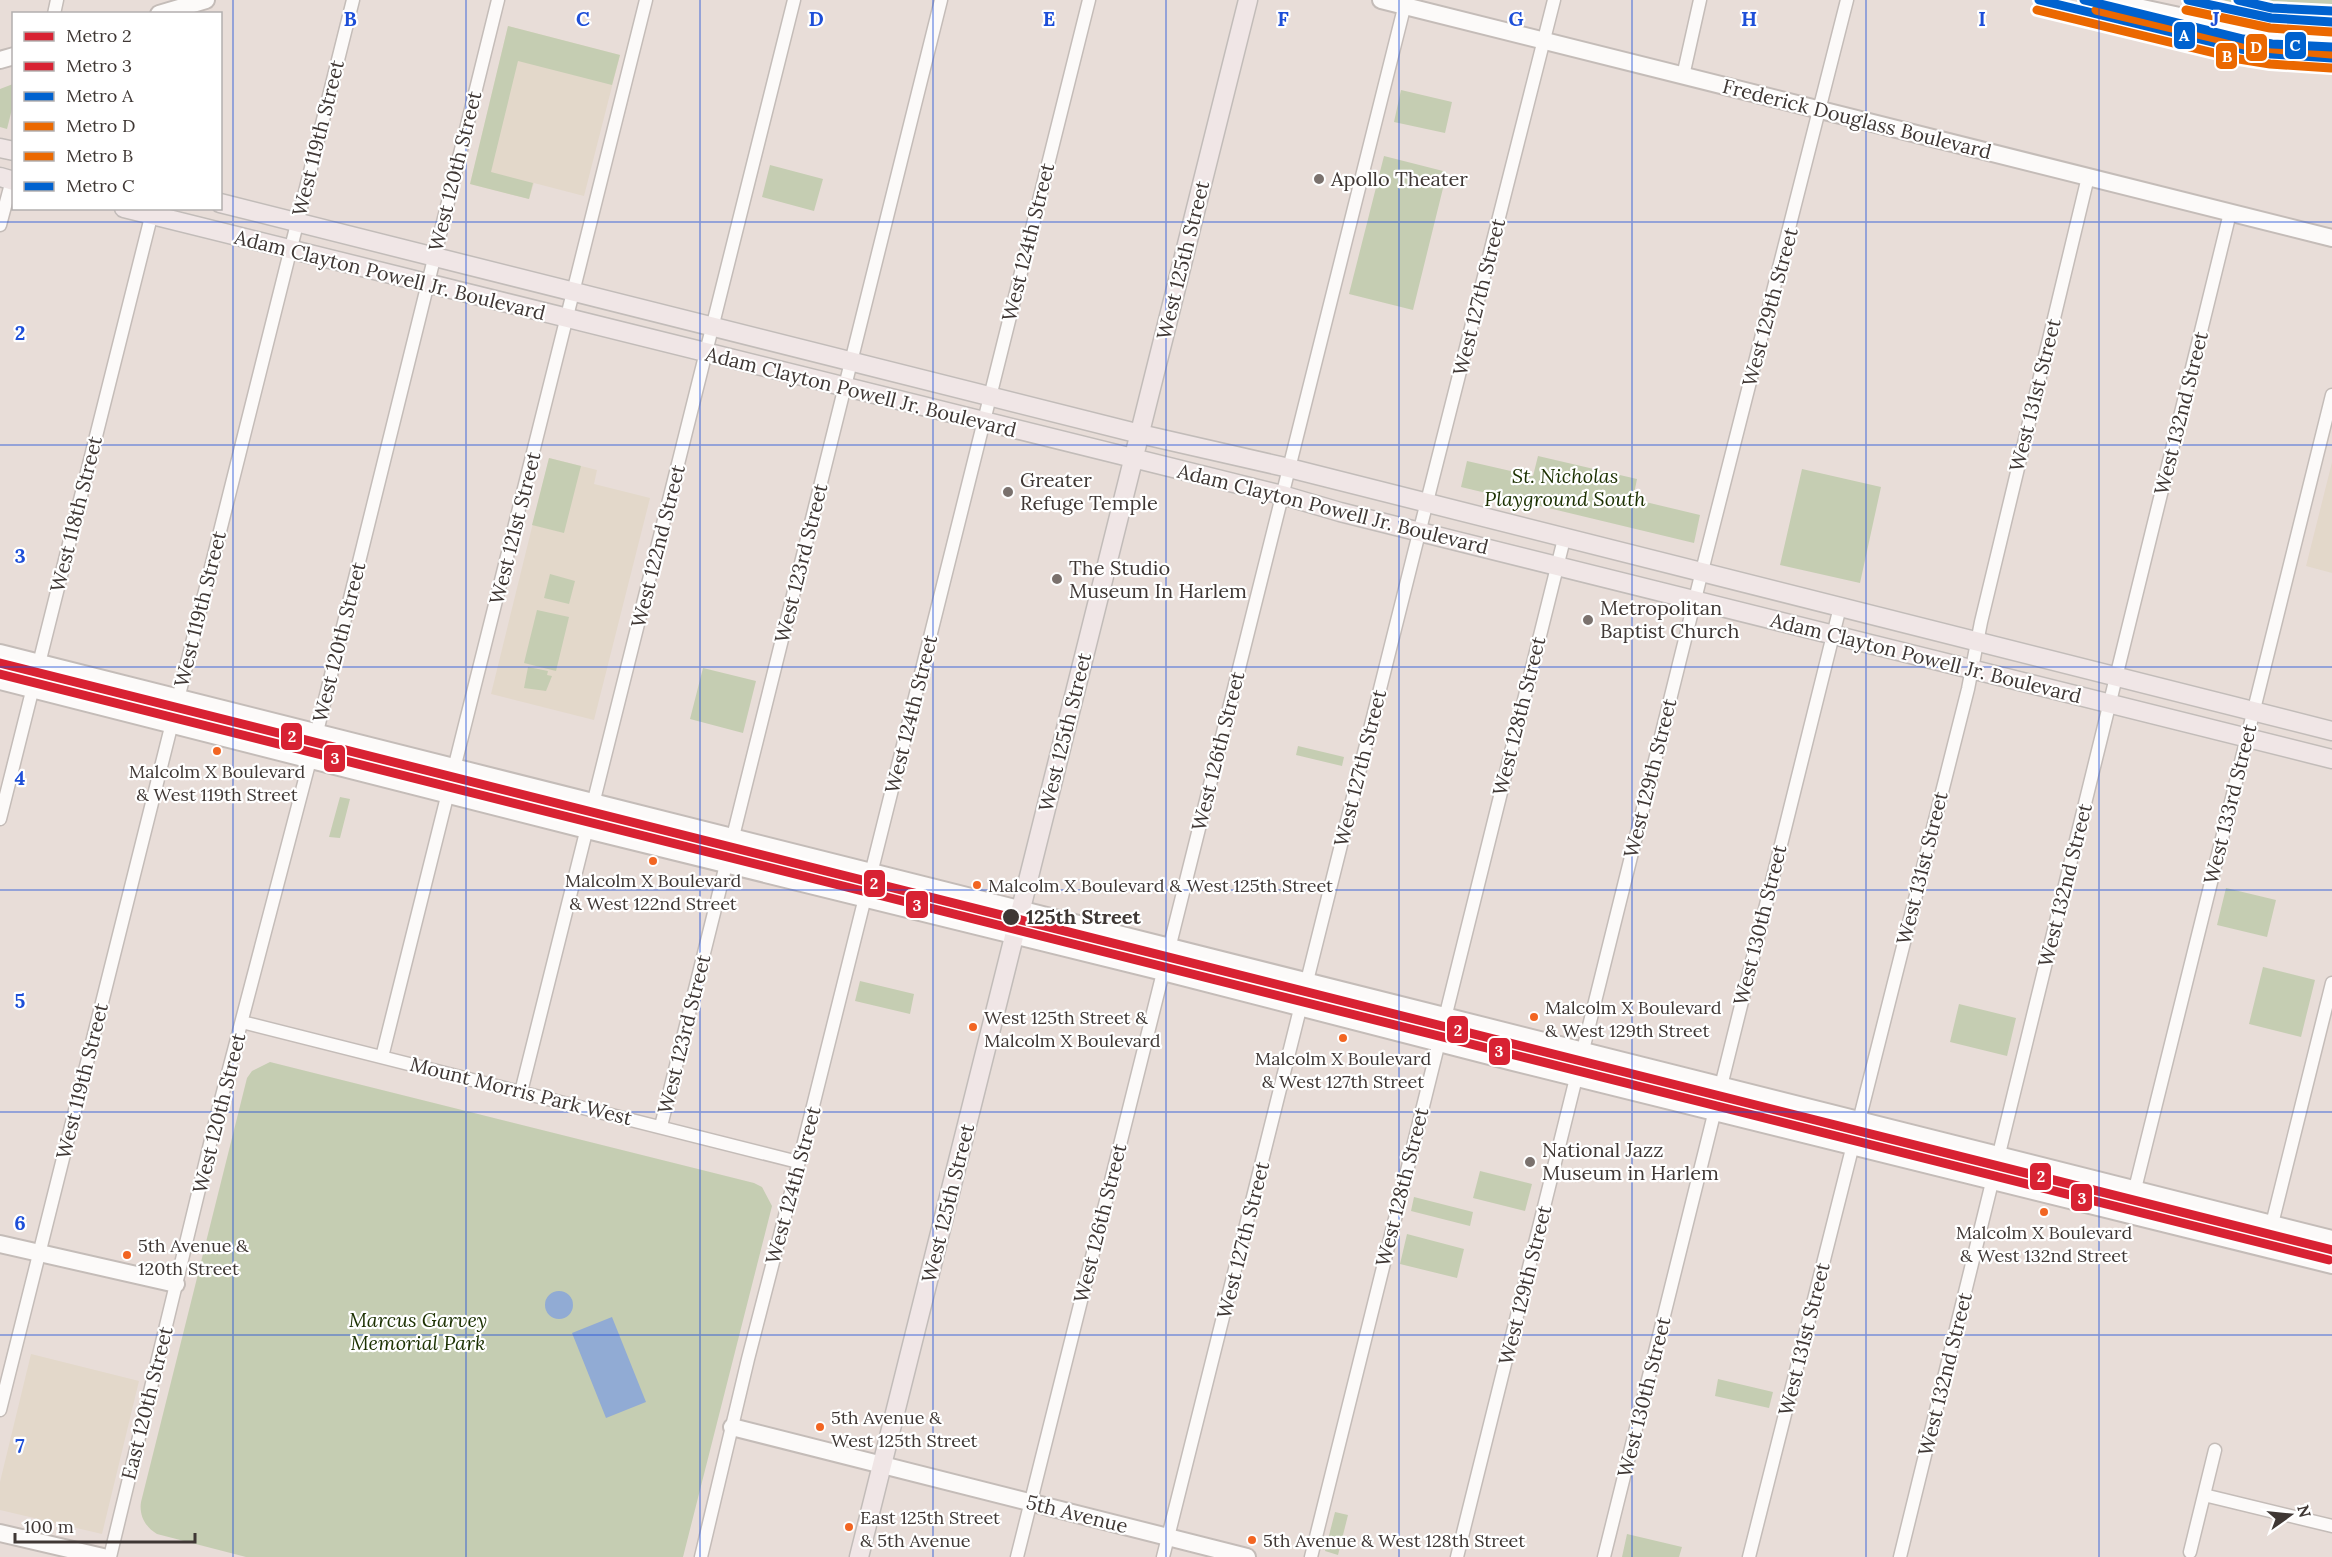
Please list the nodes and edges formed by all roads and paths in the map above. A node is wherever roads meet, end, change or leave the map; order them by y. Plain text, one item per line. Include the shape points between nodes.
1 (205, 0) edge
2 (353, 0) edge
3 (498, 0) edge
4 (646, 0) edge
5 (794, 0) edge
6 (941, 0) edge
7 (1089, 0) edge
8 (1248, 0) edge
9 (1381, 0) edge
10 (1554, 0) edge
11 (1700, 0) edge
12 (1847, 0) edge
13 (2105, 0) edge
14 (1405, 3) edge
15 (166, 12) edge
16 (1544, 41) junction
17 (2332, 41) edge
18 (1683, 76) junction
19 (1821, 110) junction
20 (2088, 177) junction
21 (10, 178) edge
22 (222, 204) edge
23 (152, 212) edge
24 (2230, 213) junction
25 (296, 222) junction
26 (0, 225) edge
27 (2332, 238) edge
28 (289, 250) junction
29 (434, 257) junction
30 (427, 284) junction
31 (574, 292) junction
32 (567, 319) junction
33 (713, 327) junction
34 (706, 353) junction
35 (851, 362) junction
36 (845, 388) junction
37 (2332, 395) edge
38 (990, 396) junction
39 (984, 422) junction
40 (1140, 434) junction
41 (1133, 460) junction
42 (1289, 468) junction
43 (1282, 495) junction
44 (1426, 504) junction
45 (1419, 532) junction
46 (1564, 539) junction
47 (1557, 565) junction
48 (1701, 574) junction
49 (1695, 600) junction
50 (1839, 607) junction
51 (1833, 634) junction
52 (1977, 642) junction
53 (0, 653) edge
54 (39, 662) junction
55 (1971, 669) junction
56 (2116, 677) junction
57 (0, 681) edge
58 (32, 689) junction
59 (178, 699) junction
60 (2110, 704) junction
61 (2254, 711) junction
62 (172, 724) junction
63 (2332, 731) edge
64 (316, 734) junction
65 (2247, 738) junction
66 (2332, 759) edge
67 (310, 760) junction
68 (455, 768) junction
69 (448, 795) junction
70 (593, 803) junction
71 (0, 819) edge
72 (587, 830) junction
73 (732, 837) junction
74 (726, 864) junction
75 (871, 873) junction
76 (865, 899) junction
77 (1021, 909) junction
78 (1014, 936) junction
79 (1169, 947) junction
80 (1163, 972) junction
81 (1307, 982) junction
82 (2332, 983) edge
83 (1301, 1007) junction
84 (1445, 1016) junction
85 (242, 1022) junction
86 (1438, 1043) junction
87 (1583, 1049) junction
88 (382, 1057) junction
89 (1576, 1078) junction
90 (1720, 1085) junction
91 (521, 1092) junction
92 (1714, 1112) junction
93 (1859, 1119) junction
94 (661, 1126) junction
95 (1852, 1146) junction
96 (1999, 1155) junction
97 (798, 1162) junction
98 (1992, 1181) junction
99 (2135, 1188) junction
100 (2129, 1214) junction
101 (2272, 1224) junction
102 (2332, 1239) edge
103 (0, 1244) edge
104 (2266, 1248) junction
105 (39, 1254) junction
106 (2332, 1265) edge
107 (177, 1284) junction
108 (0, 1410) edge
109 (732, 1427) junction
110 (2215, 1450) dead end
111 (882, 1464) junction
112 (2204, 1495) junction
113 (1031, 1502) junction
114 (2332, 1526) edge
115 (0, 1533) edge
116 (1168, 1537) junction
117 (2190, 1552) dead end
118 (103, 1557) edge
119 (110, 1557) edge
120 (701, 1557) edge
121 (859, 1557) edge
122 (1017, 1557) edge
123 (1163, 1557) edge
124 (1247, 1557) edge
125 (1311, 1557) edge
126 (1457, 1557) edge
127 (1604, 1557) edge
128 (1749, 1557) edge
129 (1900, 1557) edge

1 - 15 main road
2 - 25 street, West 119th Street
3 - 29 street, West 120th Street
4 - 31 street, West 121st Street
5 - 33 street, West 122nd Street
6 - 35 street, West 123rd Street
7 - 38 street, West 124th Street
8 - 40 main road, West 125th Street
9 - 14 main road, Frederick Douglass Boulevard
10 - 16 street, West 127th Street
11 - 18 street
12 - 19 street, West 129th Street
13 - 17 main road via 2212,23
14 - 16 main road, Frederick Douglass Boulevard
14 - 42 street, West 126th Street
16 - 18 main road, Frederick Douglass Boulevard
16 - 44 street, West 127th Street
18 - 19 main road, Frederick Douglass Boulevard
19 - 20 main road, Frederick Douglass Boulevard
19 - 48 street, West 129th Street
20 - 24 main road, Frederick Douglass Boulevard
20 - 52 street, West 131st Street
21 - 26 street
22 - 25 main road, Adam Clayton Powell Jr. Boulevard
23 - 28 main road, Adam Clayton Powell Jr. Boulevard
23 - 54 street, West 118th Street
24 - 27 main road, Frederick Douglass Boulevard
24 - 56 street, West 132nd Street
25 - 28 street, West 119th Street
25 - 29 main road, Adam Clayton Powell Jr. Boulevard
28 - 30 main road, Adam Clayton Powell Jr. Boulevard
28 - 59 street, West 119th Street
29 - 30 street, West 120th Street
29 - 31 main road, Adam Clayton Powell Jr. Boulevard
30 - 32 main road, Adam Clayton Powell Jr. Boulevard
30 - 64 street, West 120th Street
31 - 32 street, West 121st Street
31 - 33 main road, Adam Clayton Powell Jr. Boulevard
32 - 34 main road, Adam Clayton Powell Jr. Boulevard
32 - 68 street, West 121st Street
33 - 34 street, West 122nd Street
33 - 35 main road, Adam Clayton Powell Jr. Boulevard
34 - 36 main road, Adam Clayton Powell Jr. Boulevard
34 - 70 street, West 122nd Street
35 - 36 street, West 123rd Street
35 - 38 main road, Adam Clayton Powell Jr. Boulevard
36 - 39 main road, Adam Clayton Powell Jr. Boulevard
36 - 73 street, West 123rd Street
37 - 61 street, West 133rd Street
38 - 39 street, West 124th Street
38 - 40 main road, Adam Clayton Powell Jr. Boulevard
39 - 41 main road, Adam Clayton Powell Jr. Boulevard
39 - 75 street, West 124th Street
40 - 41 main road, West 125th Street
40 - 42 main road, Adam Clayton Powell Jr. Boulevard
41 - 43 main road, Adam Clayton Powell Jr. Boulevard
41 - 77 main road, West 125th Street
42 - 43 street, West 126th Street
42 - 44 main road, Adam Clayton Powell Jr. Boulevard
43 - 45 main road, Adam Clayton Powell Jr. Boulevard
43 - 79 street, West 126th Street
44 - 45 street, West 127th Street
44 - 46 main road, Adam Clayton Powell Jr. Boulevard
45 - 47 main road, Adam Clayton Powell Jr. Boulevard
45 - 81 street, West 127th Street
46 - 47 street, West 128th Street
46 - 48 main road, Adam Clayton Powell Jr. Boulevard
47 - 49 main road, Adam Clayton Powell Jr. Boulevard
47 - 84 street, West 128th Street
48 - 49 street, West 129th Street
48 - 50 main road, Adam Clayton Powell Jr. Boulevard
49 - 51 main road, Adam Clayton Powell Jr. Boulevard
49 - 87 street, West 129th Street
50 - 51 street, West 130th Street
50 - 52 main road, Adam Clayton Powell Jr. Boulevard
51 - 55 main road, Adam Clayton Powell Jr. Boulevard
51 - 90 street, West 130th Street
52 - 55 street, West 131st Street
52 - 56 main road, Adam Clayton Powell Jr. Boulevard
53 - 54 main road
54 - 58 street, West 118th Street
54 - 59 main road
55 - 60 main road, Adam Clayton Powell Jr. Boulevard
55 - 93 street, West 131st Street
56 - 60 street, West 132nd Street
56 - 61 main road, Adam Clayton Powell Jr. Boulevard
57 - 58 main road
58 - 62 main road
58 - 71 street, West 118th Street
59 - 62 street, West 119th Street
59 - 64 main road
60 - 65 main road, Adam Clayton Powell Jr. Boulevard
60 - 96 street, West 132nd Street
61 - 63 main road, Adam Clayton Powell Jr. Boulevard
61 - 65 street, West 133rd Street
62 - 67 main road
62 - 105 street, West 119th Street
64 - 67 street, West 120th Street
64 - 68 main road
65 - 66 main road, Adam Clayton Powell Jr. Boulevard
65 - 99 street, West 133rd Street
67 - 69 main road
67 - 85 street, West 120th Street
68 - 69 street, West 121st Street
68 - 70 main road
69 - 72 main road
69 - 88 street, West 121st Street
70 - 72 street, West 122nd Street
70 - 73 main road
72 - 74 main road
72 - 91 street, West 122nd Street
73 - 74 street, West 123rd Street
73 - 75 main road
74 - 76 main road
74 - 94 street, West 123rd Street
75 - 76 street, West 124th Street
75 - 77 main road
76 - 78 main road
76 - 97 street, West 124th Street
77 - 78 main road, West 125th Street
77 - 79 main road
78 - 80 main road
78 - 111 main road, West 125th Street
79 - 80 street, West 126th Street
79 - 81 main road
80 - 83 main road
80 - 113 street, West 126th Street
81 - 83 street, West 127th Street
81 - 84 main road
82 - 101 street
83 - 86 main road
83 - 116 street, West 127th Street
84 - 86 street, West 128th Street
84 - 87 main road
85 - 88 street, Mount Morris Park West
85 - 107 street, West 120th Street
86 - 89 main road
86 - 125 street, West 128th Street
87 - 89 street, West 129th Street
87 - 90 main road
88 - 91 street, Mount Morris Park West
89 - 92 main road
89 - 126 street, West 129th Street
90 - 92 street, West 130th Street
90 - 93 main road
91 - 94 street, Mount Morris Park West
92 - 95 main road
92 - 127 street, West 130th Street
93 - 95 street, West 131st Street
93 - 96 main road
94 - 97 street, Mount Morris Park West
95 - 98 main road
95 - 128 street, West 131st Street
96 - 98 street, West 132nd Street
96 - 99 main road
97 - 109 street, West 124th Street
98 - 100 main road
98 - 129 street, West 132nd Street
99 - 100 street, West 133rd Street
99 - 101 main road
100 - 104 main road
101 - 102 main road
101 - 104 street
103 - 105 main road
104 - 106 main road
105 - 107 main road
105 - 108 street, West 119th Street
107 - 119 street, East 120th Street
109 - 111 main road, 5th Avenue
109 - 120 street, West 124th Street
110 - 112 street
111 - 113 main road, 5th Avenue
111 - 121 main road, West 125th Street
112 - 114 street
112 - 117 street
113 - 116 main road, 5th Avenue
113 - 122 street, West 126th Street
115 - 118 main road
116 - 123 street, West 127th Street
116 - 124 main road, 5th Avenue

